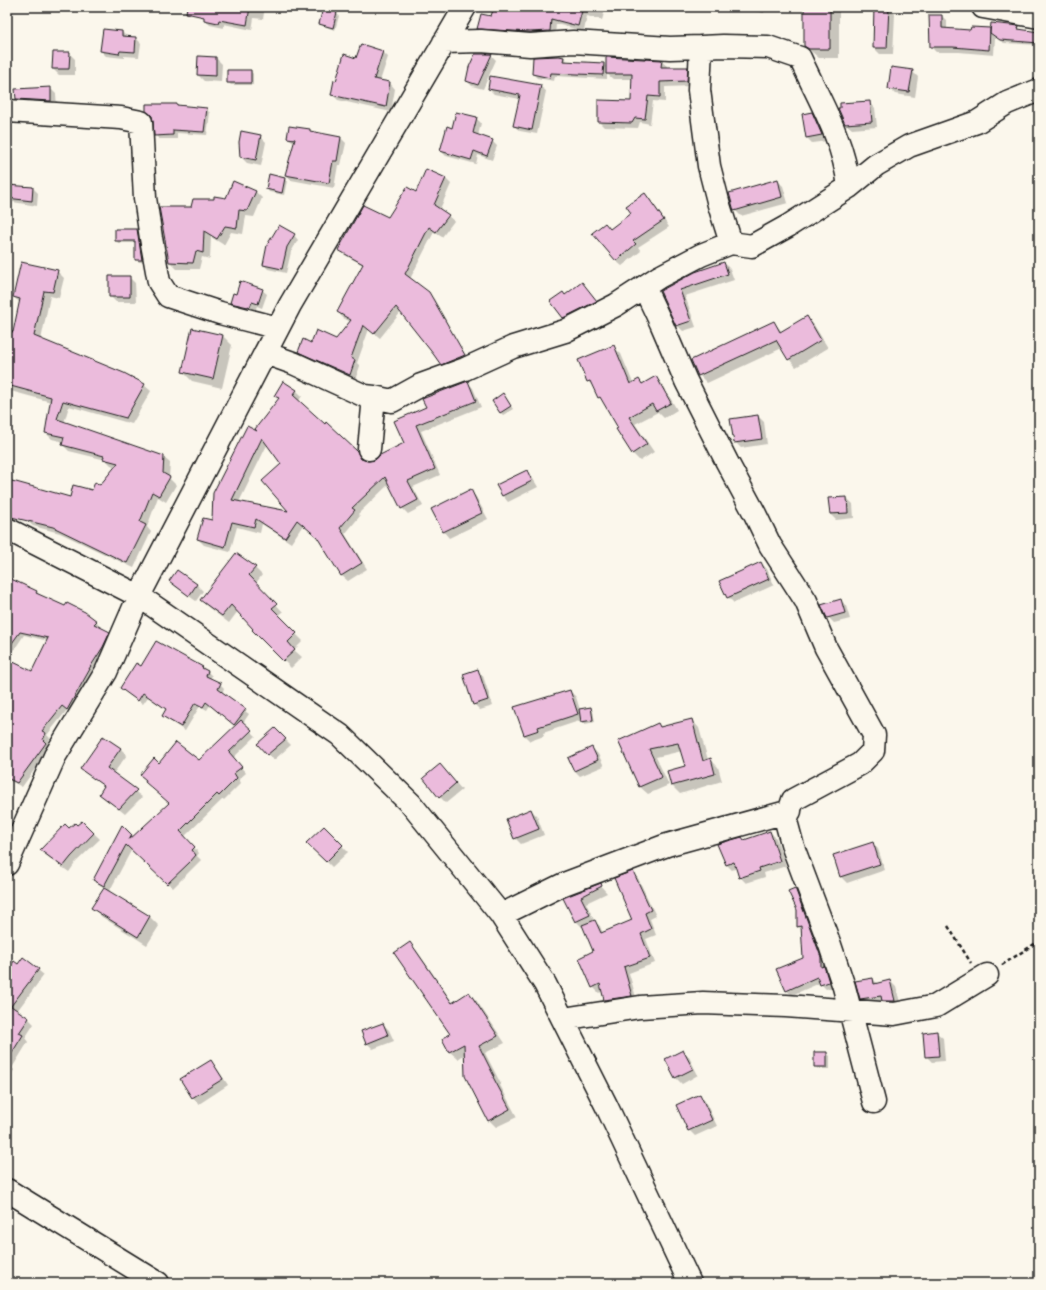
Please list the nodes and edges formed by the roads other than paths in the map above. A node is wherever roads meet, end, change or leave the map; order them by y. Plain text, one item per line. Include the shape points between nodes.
1 (465, 7) edge
2 (983, 7) edge
3 (1039, 17) edge
4 (444, 42) junction
5 (701, 47) junction
6 (1039, 90) edge
7 (7, 111) edge
8 (850, 187) junction
9 (732, 243) junction
10 (644, 287) junction
11 (278, 328) junction
12 (266, 353) junction
13 (374, 397) junction
14 (370, 449) dead end
15 (7, 529) edge
16 (139, 596) junction
17 (790, 811) junction
18 (7, 864) edge
19 (501, 915) junction
20 (987, 975) road end
21 (850, 1010) junction
22 (563, 1019) junction
23 (874, 1102) dead end
24 (7, 1190) edge
25 (158, 1283) edge
26 (690, 1283) edge

1 - 4 street
2 - 3 street
4 - 5 street via 481,41 530,45 573,42 670,48
4 - 11 street
5 - 8 street via 768,47 800,58 841,146
5 - 9 street via 699,90 709,166
6 - 8 street via 1007,102 977,122 909,146 876,165
7 - 11 street via 121,118 141,122 145,198 159,282 162,287 168,296
8 - 9 street via 752,246
9 - 10 street via 701,255
10 - 13 street via 616,305 565,331 513,347 465,369 421,384 392,401
10 - 17 street via 686,381 727,462 770,545 806,601 826,648 874,735 873,751 860,764 793,800
11 - 12 street
12 - 13 street via 365,396
12 - 16 street
13 - 14 street
15 - 16 street
16 - 18 street via 106,672 55,756
16 - 19 street via 340,735 411,804
17 - 19 street via 667,845 564,884
17 - 21 street via 786,821 793,847 830,944
19 - 22 street via 545,984
20 - 21 street via 936,1006 894,1014
21 - 22 street via 703,1003 640,1007
21 - 23 street
22 - 26 street via 611,1114
24 - 25 street

